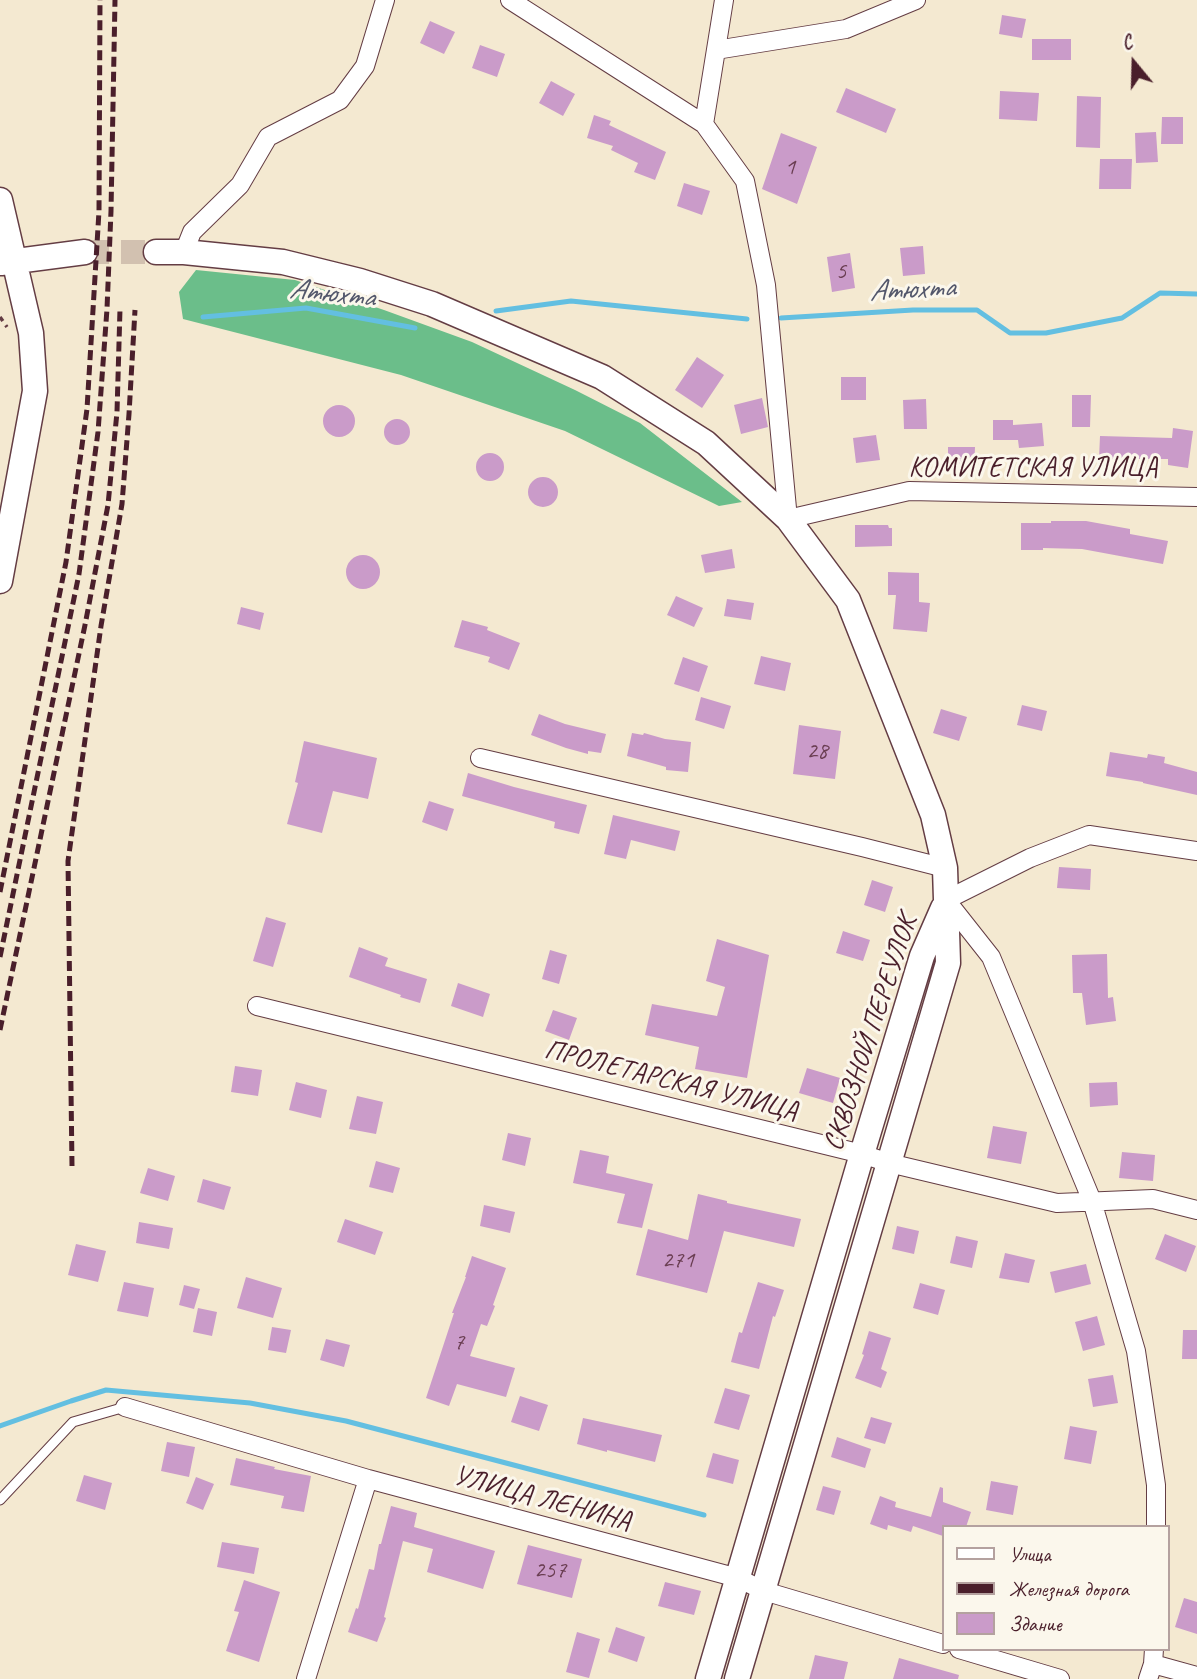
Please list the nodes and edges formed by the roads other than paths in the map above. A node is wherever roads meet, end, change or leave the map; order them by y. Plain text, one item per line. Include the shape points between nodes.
1 (385, 0) edge
2 (510, 0) edge
3 (724, 0) edge
4 (916, 0) edge
5 (716, 50) junction
6 (704, 124) junction
7 (0, 200) edge
8 (85, 252) tunnel mouth
9 (156, 252) tunnel mouth
10 (184, 252) junction
11 (7, 262) edge
12 (1197, 497) edge
13 (788, 519) junction
14 (0, 581) edge
15 (480, 758) dead end
16 (1197, 851) edge
17 (944, 868) junction
18 (946, 900) junction
19 (257, 1006) dead end
20 (862, 1154) junction
21 (889, 1163) junction
22 (1092, 1201) junction
23 (1197, 1210) edge
24 (125, 1407) joint
25 (368, 1479) junction
26 (0, 1500) edge
27 (1156, 1525) edge
28 (738, 1578) junction
29 (764, 1591) junction
30 (942, 1644) edge
31 (966, 1651) edge
32 (1152, 1664) edge
33 (1197, 1676) edge
34 (306, 1679) edge
35 (708, 1679) edge
36 (737, 1679) edge
37 (1060, 1679) edge

1 - 10 street via 365,66 340,100 268,137 240,185 192,232
2 - 6 street
3 - 5 street
4 - 5 street via 846,29
5 - 6 street
6 - 13 street via 745,181 766,285
7 - 11 street
8 - 11 street
9 - 10 street
10 - 13 street via 283,262 360,282 432,304 603,377 706,443
11 - 14 street via 31,333 35,391
12 - 13 street, КОМИТЕТСКАЯ УЛИЦА via 909,491
13 - 17 street via 849,600 933,815
15 - 17 street
16 - 18 street via 1089,835
17 - 18 street
18 - 20 street, СКВОЗНОЙ ПЕРЕУЛОК via 922,956
18 - 21 street, СКВОЗНОЙ ПЕРЕУЛОК via 948,962
18 - 22 street via 991,957
19 - 20 street, ПРОЛЕТАРСКАЯ УЛИЦА
20 - 21 street, ПРОЛЕТАРСКАЯ УЛИЦА
20 - 28 street, СКВОЗНОЙ ПЕРЕУЛОК
21 - 22 street, ПРОЛЕТАРСКАЯ УЛИЦА via 1057,1203
21 - 29 street, СКВОЗНОЙ ПЕРЕУЛОК
22 - 23 street, ПРОЛЕТАРСКАЯ УЛИЦА via 1153,1199
22 - 27 street via 1136,1351 1156,1485
24 - 25 street, УЛИЦА ЛЕНИНА
24 - 26 lane via 73,1422
25 - 28 street, УЛИЦА ЛЕНИНА
25 - 34 street
28 - 29 street, УЛИЦА ЛЕНИНА
28 - 35 street, СКВОЗНОЙ ПЕРЕУЛОК
29 - 30 street, УЛИЦА ЛЕНИНА
29 - 36 street, СКВОЗНОЙ ПЕРЕУЛОК
31 - 37 street
32 - 33 street

